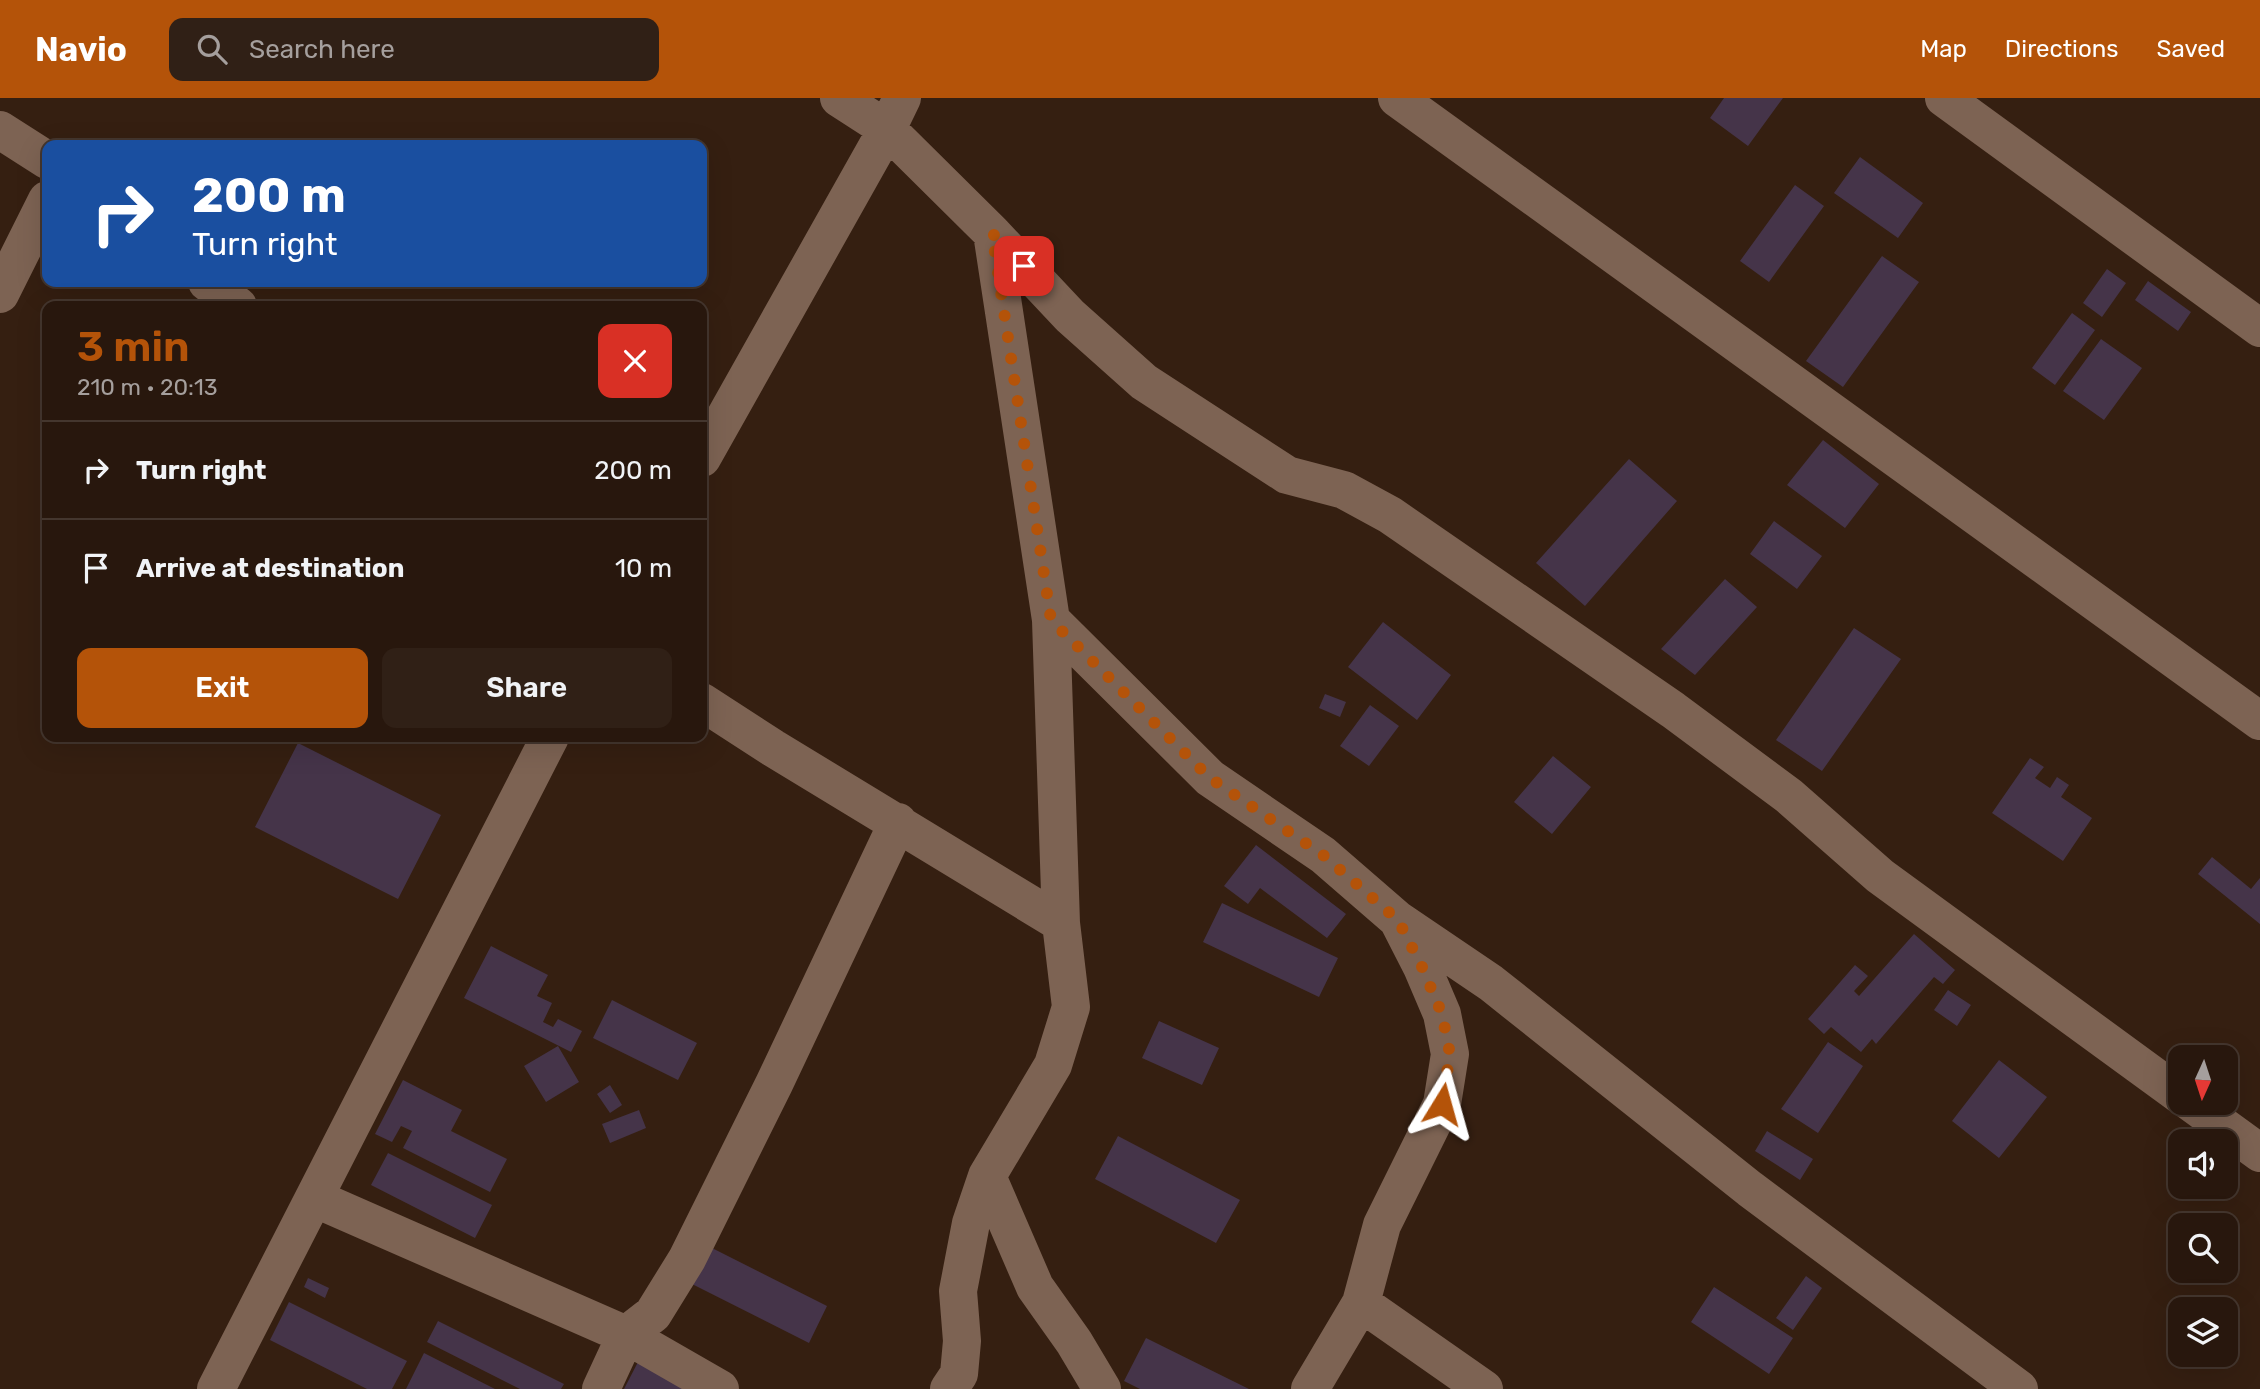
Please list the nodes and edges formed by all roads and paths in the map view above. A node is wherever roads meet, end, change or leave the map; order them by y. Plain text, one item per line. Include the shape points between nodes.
1 (839, 98) edge
2 (1397, 98) edge
3 (1944, 98) edge
4 (894, 114) edge
5 (0, 131) edge
6 (42, 157) edge
7 (42, 210) edge
8 (992, 233) junction
9 (213, 287) edge
10 (0, 294) edge
11 (232, 301) edge
12 (2260, 328) edge
13 (707, 449) edge
14 (1051, 620) junction
15 (707, 705) edge
16 (2260, 721) edge
17 (547, 742) edge
18 (898, 822) junction
19 (1398, 920) junction
20 (1061, 923) junction
21 (2168, 1086) edge
22 (2208, 1115) edge
23 (2260, 1153) edge
24 (987, 1176) junction
25 (313, 1198) junction
26 (1361, 1303) junction
27 (625, 1335) junction
28 (216, 1389) edge
29 (601, 1389) edge
30 (720, 1389) edge
31 (949, 1389) edge
32 (1102, 1389) edge
33 (1310, 1389) edge
34 (1484, 1389) edge
35 (2019, 1389) edge

1 - 4 street
2 - 16 street
3 - 12 street
4 - 8 street
4 - 13 street
5 - 6 street
7 - 10 street
8 - 14 street
8 - 21 street via 1070,316 1144,382 1287,475 1344,490 1402,522 1673,710 1789,796 1880,876
9 - 11 street
14 - 19 street via 1210,778 1323,855
14 - 20 street
15 - 18 street
17 - 25 street
18 - 20 street
18 - 27 street via 687,1259 653,1314
19 - 26 street via 1442,1014 1450,1054 1442,1104 1382,1225
19 - 35 street via 1491,983 1750,1189
20 - 24 street via 1071,1007 1054,1065
22 - 23 street
24 - 31 street via 971,1223 958,1291 959,1374
24 - 32 street via 1035,1287
25 - 27 street
25 - 28 street
26 - 33 street
26 - 34 street
27 - 29 street
27 - 30 street

